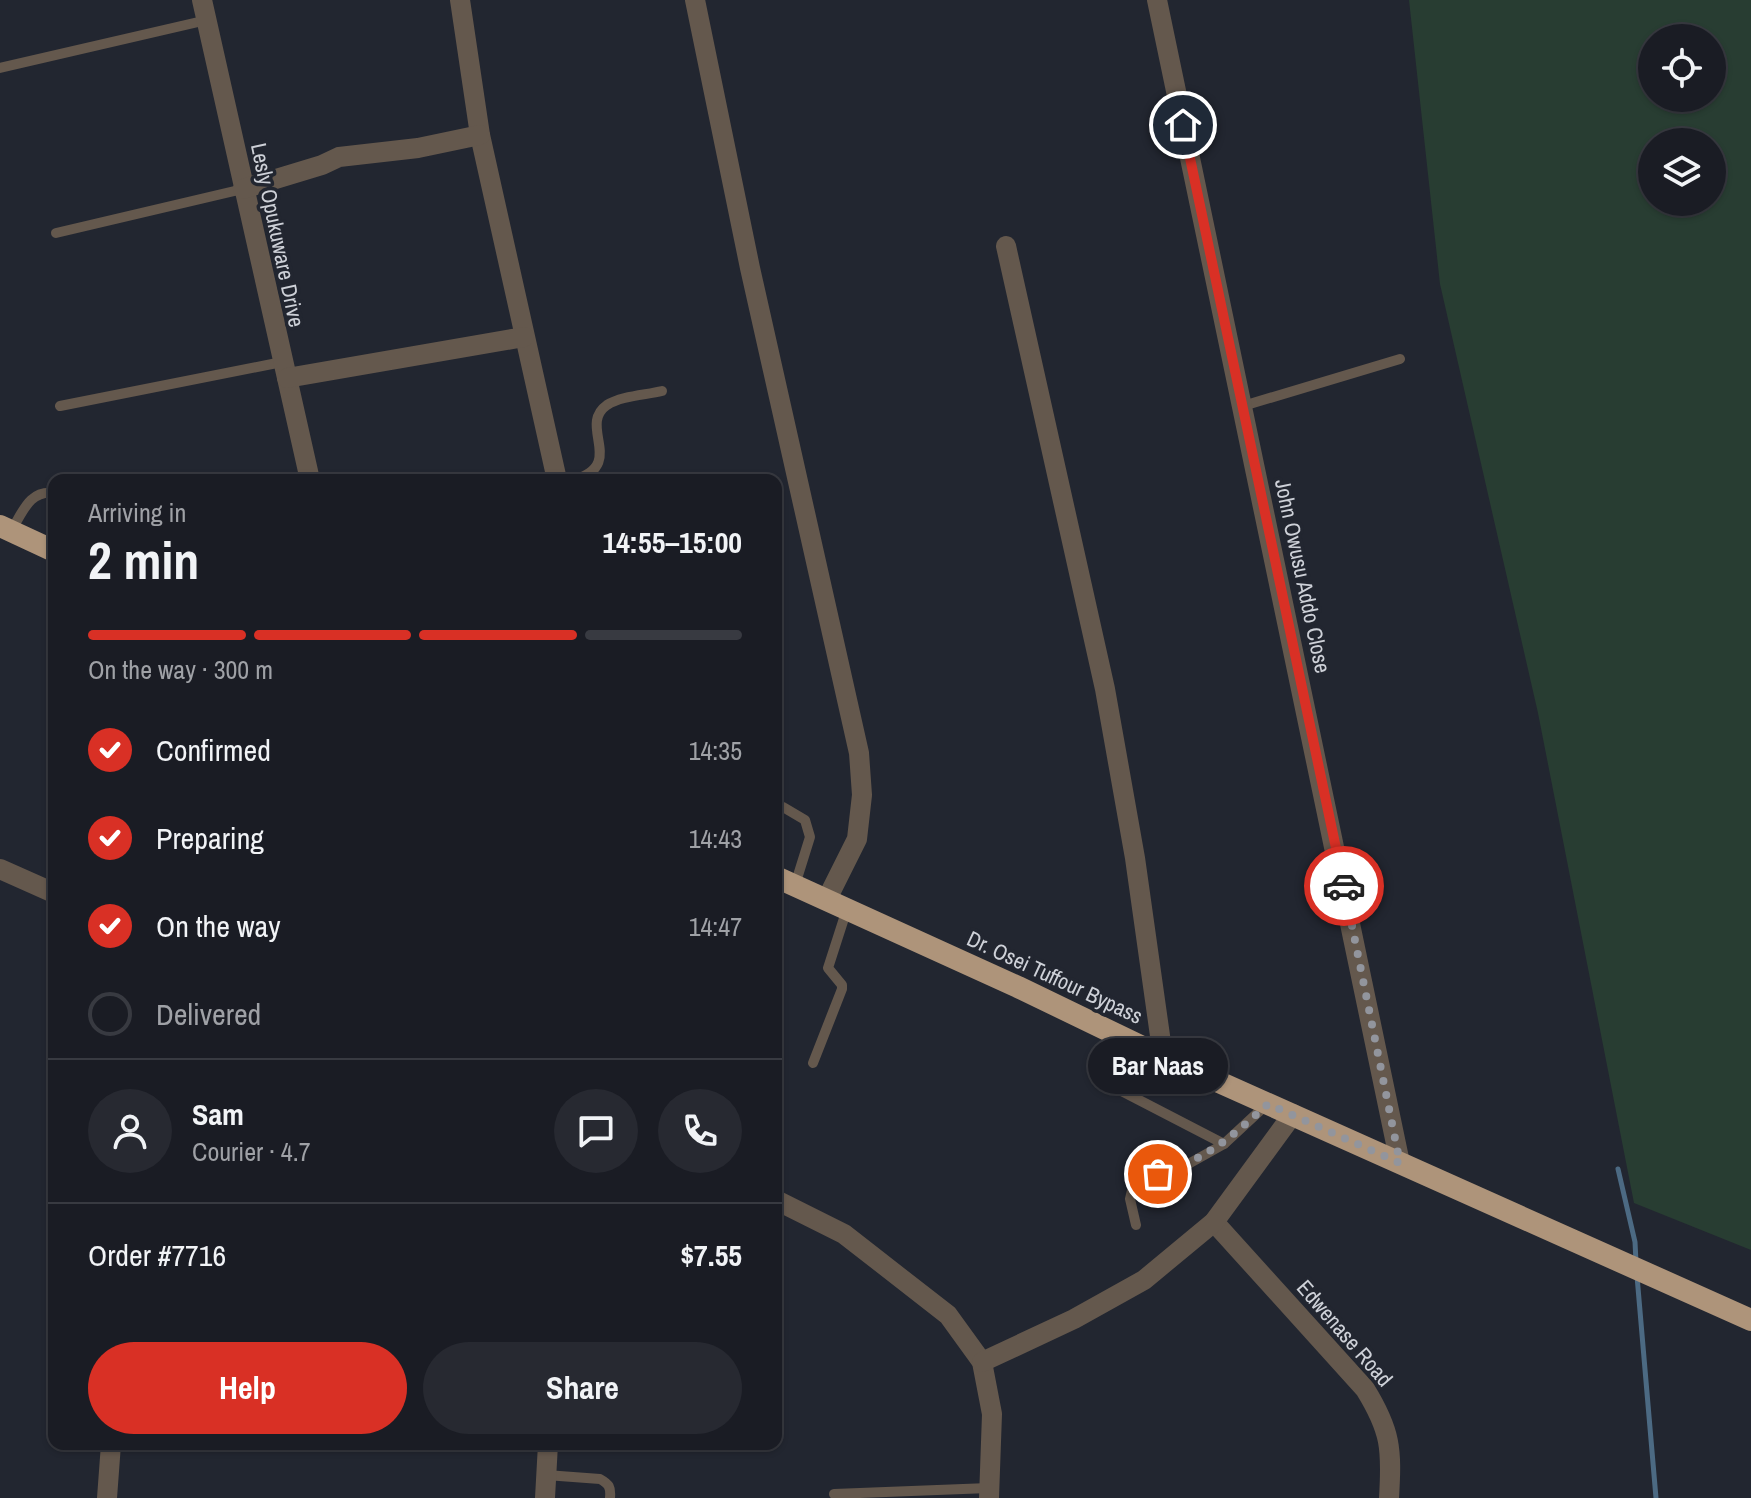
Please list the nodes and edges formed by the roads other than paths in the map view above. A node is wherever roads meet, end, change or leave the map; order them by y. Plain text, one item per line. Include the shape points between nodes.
1 (460, 0) edge
2 (695, 0) edge
3 (1157, 0) edge
4 (204, 10) edge
5 (0, 68) edge
6 (480, 135) junction
7 (243, 189) junction
8 (56, 233) dead end
9 (1006, 246) dead end
10 (524, 337) junction
11 (1400, 359) dead end
12 (284, 370) junction
13 (662, 391) dead end
14 (60, 406) dead end
15 (1243, 406) junction
16 (309, 474) edge
17 (556, 474) edge
18 (588, 474) edge
19 (48, 492) edge
20 (6, 529) edge
21 (48, 548) edge
22 (782, 807) edge
23 (0, 869) edge
24 (786, 881) edge
25 (48, 886) edge
26 (837, 904) junction
27 (1163, 1057) junction
28 (813, 1063) dead end
29 (1110, 1085) dead end
30 (1268, 1104) junction
31 (1293, 1114) junction
32 (1224, 1144) junction
33 (1400, 1163) junction
34 (782, 1203) edge
35 (1214, 1222) junction
36 (1136, 1225) dead end
37 (1751, 1320) edge
38 (982, 1362) junction
39 (111, 1450) edge
40 (548, 1450) edge
41 (546, 1475) junction
42 (989, 1493) edge
43 (834, 1494) dead end
44 (107, 1498) edge
45 (545, 1498) edge
46 (610, 1498) edge
47 (1389, 1498) edge

1 - 6 street
2 - 26 street via 859,753 857,839
3 - 15 street, John Owusu Addo Close
4 - 5 lane
4 - 7 street, Lesly Opukuware Drive
6 - 7 street via 339,157
6 - 10 street
7 - 8 lane
7 - 12 street, Lesly Opukuware Drive
9 - 27 street via 1105,689
10 - 12 street
10 - 17 street
11 - 15 lane
12 - 14 lane
12 - 16 street, Lesly Opukuware Drive
13 - 18 lane via 610,403 598,412 601,447 598,465
15 - 33 street, John Owusu Addo Close
19 - 20 lane via 33,496
20 - 21 highway
22 - 24 lane via 805,820 810,837
23 - 25 street
24 - 26 highway, Dr. Osei Tuffour Bypass
26 - 27 highway, Dr. Osei Tuffour Bypass
26 - 28 lane via 828,968 842,989
27 - 30 highway, Dr. Osei Tuffour Bypass
29 - 32 lane
30 - 31 highway, Dr. Osei Tuffour Bypass
30 - 32 lane
31 - 33 highway, Dr. Osei Tuffour Bypass
31 - 35 street
32 - 36 lane via 1183,1167 1134,1182 1130,1199
33 - 37 highway, Dr. Osei Tuffour Bypass
34 - 38 street via 844,1234 948,1315
35 - 38 street via 1144,1280
35 - 47 street, Edwenase Road via 1371,1398 1390,1446
38 - 42 street via 992,1414
39 - 44 street
40 - 41 street
41 - 45 street
41 - 46 lane via 600,1479 611,1489
42 - 43 lane

